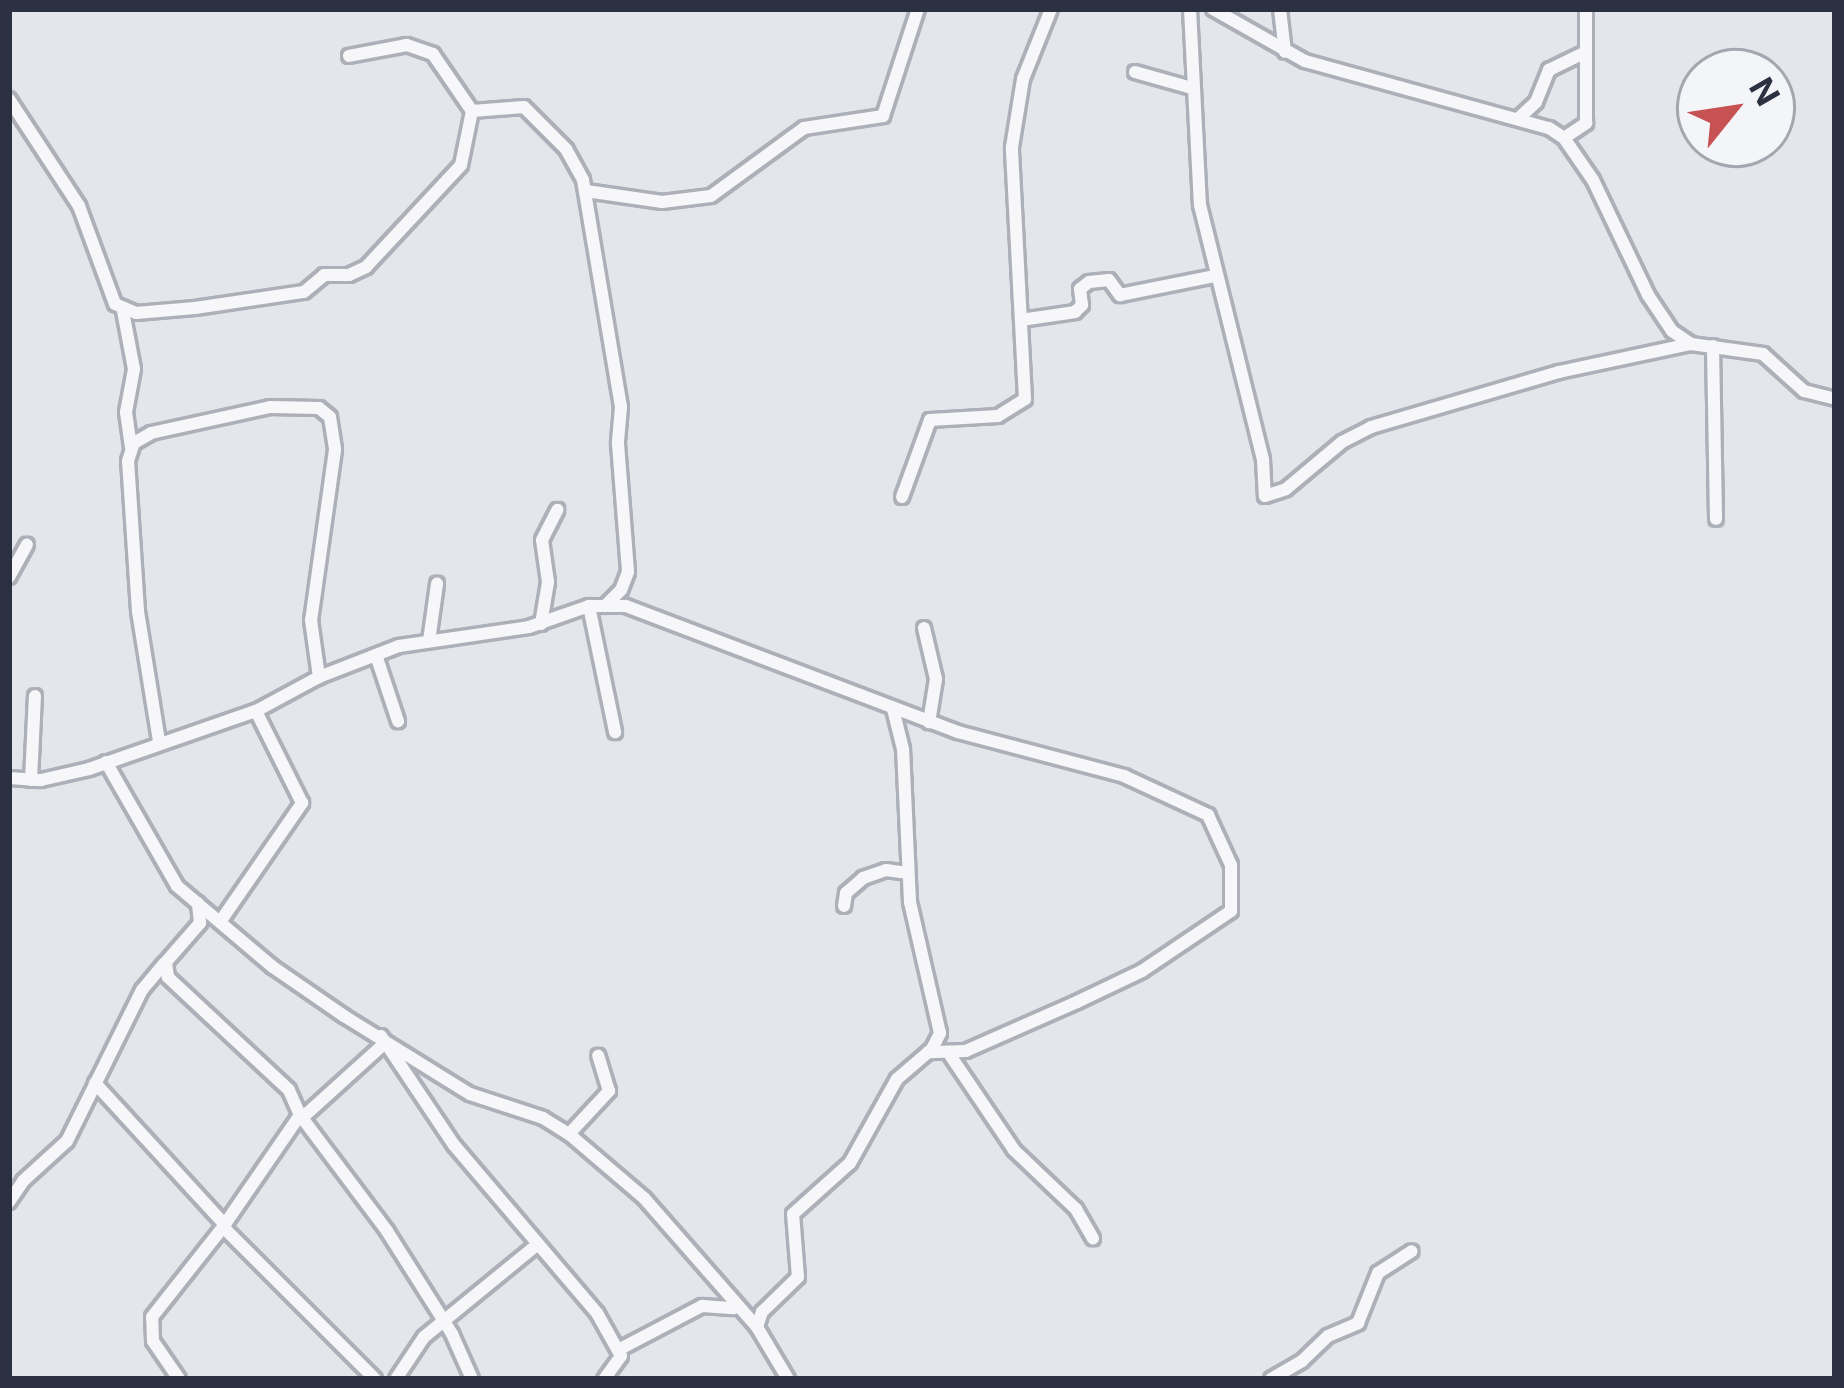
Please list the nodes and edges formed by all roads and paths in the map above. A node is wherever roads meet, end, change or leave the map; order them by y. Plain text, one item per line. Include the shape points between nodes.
1 (919, 9) edge
2 (1190, 9) edge
3 (1213, 9) edge
4 (1280, 9) edge
5 (1586, 9) edge
6 (1046, 10) edge
7 (1285, 52) junction
8 (1584, 53) junction
9 (349, 56) dead end
10 (1135, 72) dead end
11 (1192, 88) junction
12 (10, 102) edge
13 (472, 110) junction
14 (1520, 117) junction
15 (1564, 138) junction
16 (586, 191) junction
17 (1214, 276) junction
18 (123, 311) junction
19 (1021, 320) junction
20 (1691, 344) junction
21 (1713, 346) junction
22 (1835, 399) edge
23 (131, 447) junction
24 (902, 497) dead end
25 (557, 510) dead end
26 (1716, 519) dead end
27 (27, 545) dead end
28 (9, 577) edge
29 (437, 584) dead end
30 (589, 606) junction
31 (605, 606) junction
32 (541, 624) junction
33 (924, 628) dead end
34 (429, 640) junction
35 (376, 655) junction
36 (319, 677) junction
37 (35, 696) dead end
38 (892, 708) junction
39 (256, 711) junction
40 (398, 721) dead end
41 (929, 722) junction
42 (615, 732) dead end
43 (159, 741) junction
44 (106, 762) junction
45 (9, 778) edge
46 (31, 780) junction
47 (907, 873) junction
48 (197, 902) junction
49 (844, 906) dead end
50 (220, 922) junction
51 (166, 962) junction
52 (383, 1039) junction
53 (928, 1052) junction
54 (948, 1052) junction
55 (598, 1056) dead end
56 (95, 1083) junction
57 (301, 1117) junction
58 (569, 1135) junction
59 (9, 1202) edge
60 (224, 1226) junction
61 (1093, 1239) dead end
62 (537, 1245) junction
63 (1412, 1251) dead end
64 (736, 1308) junction
65 (445, 1320) junction
66 (757, 1327) junction
67 (620, 1349) junction
68 (179, 1379) edge
69 (375, 1379) edge
70 (396, 1379) edge
71 (472, 1379) edge
72 (604, 1379) edge
73 (788, 1379) edge
74 (1271, 1379) edge

1 - 16 street via 883,116 804,128 711,196 662,202
2 - 11 street
3 - 7 street
4 - 7 street
5 - 8 street
6 - 19 street via 1012,147
7 - 14 street
8 - 14 street via 1549,70
8 - 15 street via 1586,123
9 - 13 street via 401,45 428,50
10 - 11 street
11 - 17 street
12 - 18 street via 79,206
13 - 16 street via 524,107 566,149
13 - 18 street via 456,172 366,267 324,275 304,292
14 - 15 street
15 - 20 street via 1609,207 1661,318
16 - 31 street via 620,391 627,519 626,579
17 - 19 street via 1120,296 1109,280 1089,282 1075,312
17 - 20 street via 1263,460 1264,496 1286,489 1371,427 1559,372
18 - 23 street via 134,369 126,412
19 - 24 street via 1024,401 998,416 930,420
20 - 21 street
21 - 22 street via 1763,354 1804,391
21 - 26 street
23 - 36 street via 162,429 251,409 310,406 330,417 335,450 311,620
23 - 43 street via 138,610
25 - 32 street via 542,540 548,582
27 - 28 street
29 - 34 street
30 - 31 street
30 - 32 street
30 - 42 street
31 - 38 street via 641,609
32 - 34 street
33 - 41 street via 936,679
34 - 35 street
35 - 36 street
35 - 40 street
36 - 39 street
37 - 46 street
38 - 41 street
38 - 47 street via 901,731
39 - 43 street
39 - 50 street via 302,803
41 - 54 street via 1124,776 1202,810 1223,842 1235,887 1232,911 1142,971 983,1045
43 - 44 street
44 - 46 street
44 - 48 street via 155,856
45 - 46 street
47 - 49 street via 863,878
47 - 53 street via 940,1033
48 - 50 street
48 - 51 street via 195,934
50 - 52 street
51 - 56 street via 142,991
51 - 57 street via 173,983 289,1090
52 - 57 street
52 - 58 street via 470,1094
52 - 62 street via 454,1145
53 - 54 street
53 - 66 street via 897,1079 850,1163 793,1214 798,1277
54 - 61 street via 1014,1150 1076,1209
55 - 58 street via 609,1091
56 - 59 street via 61,1149
56 - 60 street
57 - 60 street
57 - 65 street
58 - 64 street via 672,1226
60 - 68 street via 152,1317 153,1341
60 - 69 street
62 - 65 street
62 - 67 street via 582,1291
63 - 74 street via 1378,1274 1358,1322
64 - 66 street
64 - 67 street via 702,1306
65 - 70 street
65 - 71 street
66 - 73 street
67 - 72 street via 621,1362

